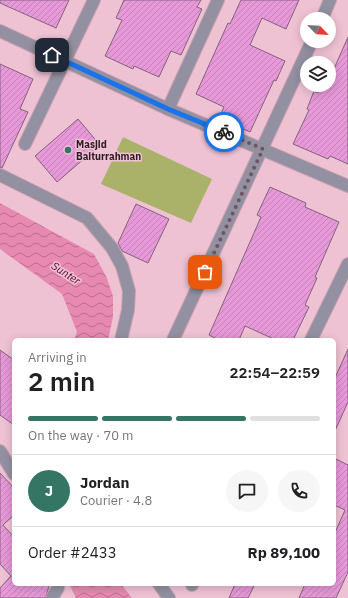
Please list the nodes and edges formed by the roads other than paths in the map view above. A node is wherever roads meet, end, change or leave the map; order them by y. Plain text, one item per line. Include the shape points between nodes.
1 (94, 0) edge
2 (218, 0) edge
3 (330, 0) edge
4 (325, 12) edge
5 (0, 31) edge
6 (309, 48) edge
7 (65, 61) junction
8 (168, 109) junction
9 (25, 144) dead end
10 (263, 149) junction
11 (0, 175) edge
12 (348, 186) edge
13 (348, 264) edge
14 (121, 338) edge
15 (174, 338) edge
16 (312, 338) edge
17 (0, 451) edge
18 (12, 471) edge
19 (58, 586) edge
20 (160, 586) edge
21 (52, 598) edge
22 (169, 598) edge

1 - 7 street
2 - 8 street
3 - 4 street
5 - 7 street
6 - 10 street
7 - 8 street
7 - 9 street
8 - 10 street
10 - 12 street
10 - 15 street
11 - 14 street via 87,218 112,248 122,266 129,291 128,310
13 - 16 street
17 - 18 street
19 - 21 street
20 - 22 street

